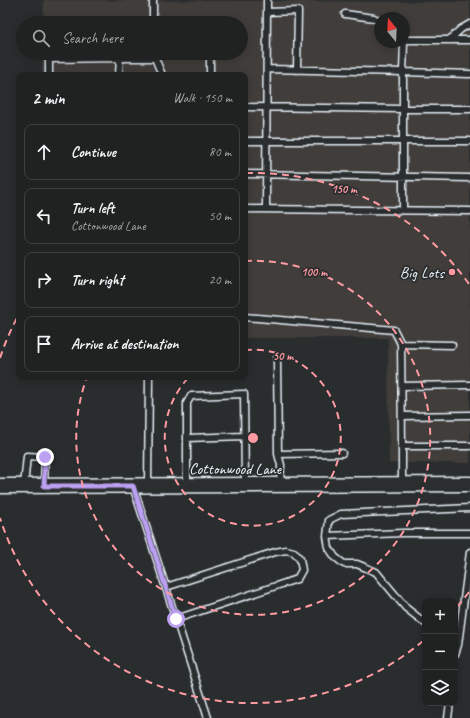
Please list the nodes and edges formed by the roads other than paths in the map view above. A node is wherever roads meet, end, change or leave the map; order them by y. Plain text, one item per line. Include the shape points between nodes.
1 (152, 0) edge
2 (267, 0) edge
3 (267, 12) junction
4 (345, 14) dead end
5 (153, 16) edge
6 (374, 18) edge
7 (470, 24) edge
8 (449, 40) junction
9 (470, 40) edge
10 (410, 41) edge
11 (404, 48) edge
12 (49, 60) edge
13 (120, 60) edge
14 (156, 60) edge
15 (210, 60) dead end
16 (267, 69) junction
17 (297, 70) junction
18 (49, 72) edge
19 (120, 72) edge
20 (161, 72) edge
21 (210, 72) edge
22 (403, 72) junction
23 (470, 74) edge
24 (266, 106) junction
25 (248, 107) edge
26 (403, 109) junction
27 (470, 109) edge
28 (403, 140) junction
29 (248, 141) edge
30 (266, 141) junction
31 (470, 141) edge
32 (248, 174) edge
33 (266, 175) junction
34 (403, 177) junction
35 (470, 178) edge
36 (248, 209) edge
37 (266, 209) junction
38 (403, 210) junction
39 (470, 211) edge
40 (248, 317) edge
41 (401, 344) junction
42 (452, 345) dead end
43 (277, 359) dead end
44 (149, 380) edge
45 (470, 385) edge
46 (402, 386) junction
47 (470, 415) edge
48 (402, 416) junction
49 (244, 436) junction
50 (187, 438) junction
51 (402, 446) junction
52 (470, 446) edge
53 (342, 453) dead end
54 (278, 454) junction
55 (470, 484) edge
56 (402, 485) junction
57 (0, 486) edge
58 (24, 486) junction
59 (44, 486) junction
60 (133, 486) junction
61 (148, 486) junction
62 (187, 486) junction
63 (245, 486) junction
64 (280, 486) junction
65 (470, 508) edge
66 (470, 533) edge
67 (327, 536) junction
68 (470, 552) edge
69 (166, 587) junction
70 (176, 619) junction
71 (422, 620) edge
72 (458, 645) edge
73 (450, 706) edge
74 (208, 718) edge
75 (448, 718) edge

1 - 5 lane
2 - 3 lane
3 - 16 lane
3 - 17 lane via 298,11
4 - 6 lane
7 - 8 lane
8 - 9 lane
8 - 10 lane
11 - 22 lane
12 - 18 lane
13 - 19 lane
14 - 20 lane
15 - 21 lane
16 - 17 lane
16 - 24 lane
17 - 22 lane
22 - 23 lane
22 - 26 lane
24 - 25 lane
24 - 26 lane
24 - 30 lane
26 - 27 lane
26 - 28 lane
28 - 30 lane
28 - 31 lane
28 - 34 lane
29 - 30 lane
30 - 33 lane
32 - 33 lane
33 - 34 lane
33 - 37 lane
34 - 35 lane
34 - 38 lane
36 - 37 lane
37 - 38 lane
38 - 39 lane
40 - 41 lane via 394,330
41 - 42 lane
41 - 46 lane
43 - 54 lane
44 - 61 lane
45 - 46 lane
46 - 48 lane
47 - 48 lane
48 - 51 lane
49 - 50 lane
49 - 50 lane via 244,394 191,396 187,404
49 - 63 lane
50 - 62 lane
51 - 52 lane
51 - 56 lane
53 - 54 lane
54 - 64 lane via 281,465
55 - 56 street, Cottonwood Lane
56 - 64 street, Cottonwood Lane
57 - 58 street, Cottonwood Lane
58 - 59 street, Cottonwood Lane
58 - 59 lane via 27,456 45,457
59 - 60 street, Cottonwood Lane
60 - 61 street, Cottonwood Lane
60 - 69 lane
61 - 62 street, Cottonwood Lane
62 - 63 street, Cottonwood Lane
63 - 64 street, Cottonwood Lane
65 - 67 lane via 341,514 329,520
66 - 67 lane
67 - 71 lane via 329,548 335,557 344,564 357,564 376,572 401,603
68 - 72 lane
69 - 70 lane
69 - 70 lane via 275,552 294,552 300,559 302,570 297,579
70 - 74 lane
73 - 75 lane

